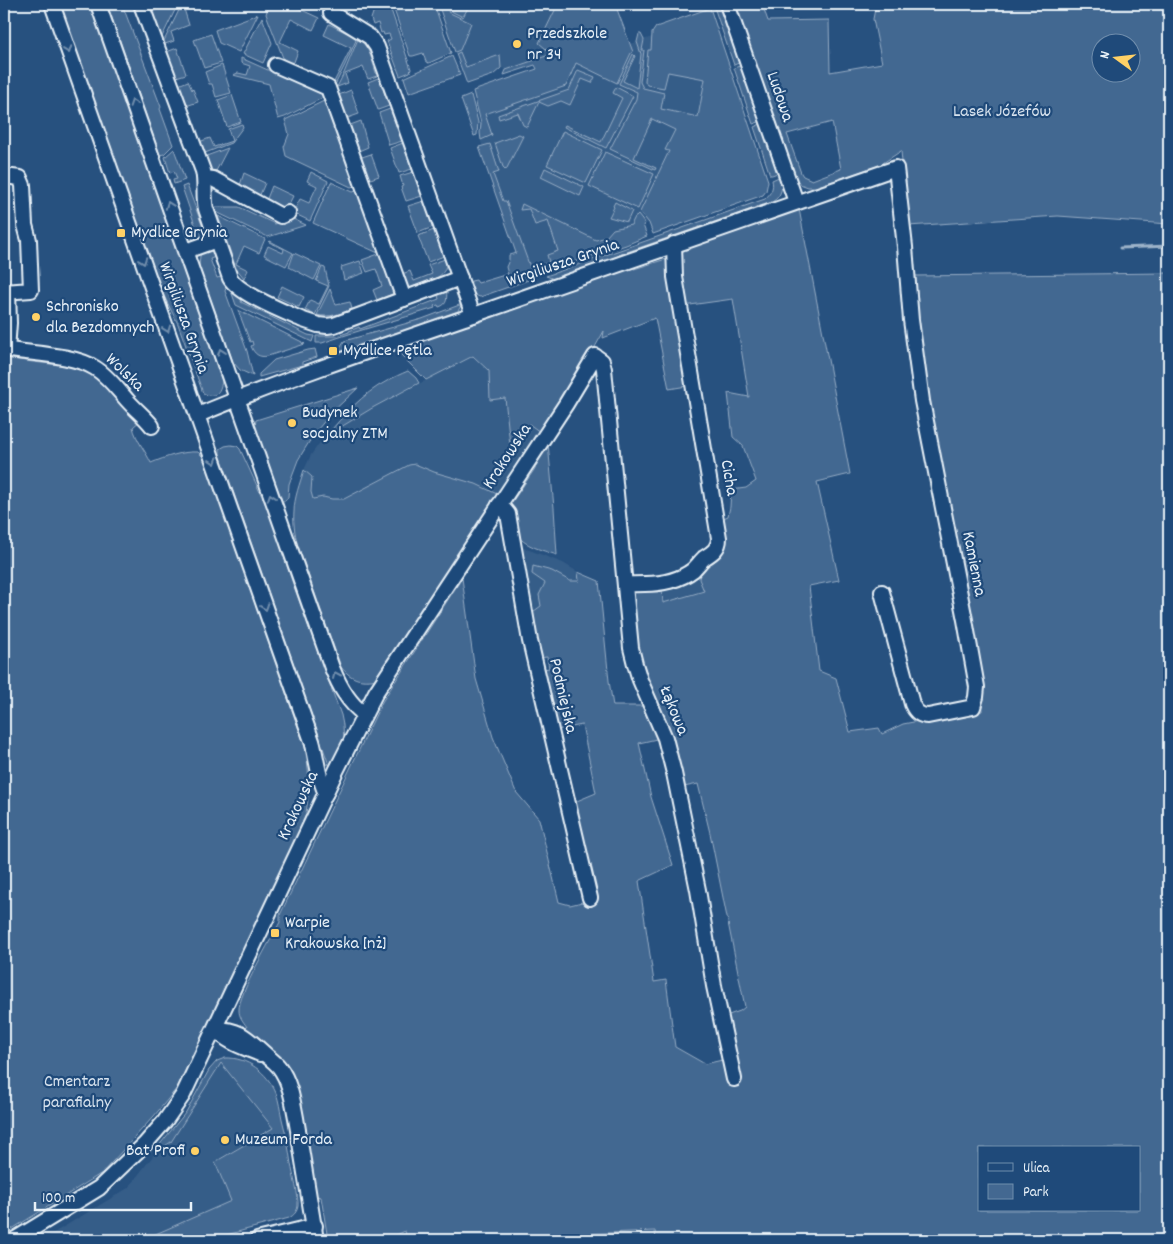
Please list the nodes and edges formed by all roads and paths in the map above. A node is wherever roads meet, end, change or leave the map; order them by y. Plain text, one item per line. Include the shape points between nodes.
1 (52, 4) edge
2 (98, 4) edge
3 (140, 4) edge
4 (727, 4) edge
5 (331, 13) dead end
6 (276, 64) dead end
7 (4, 178) edge
8 (205, 178) junction
9 (796, 202) junction
10 (288, 214) dead end
11 (217, 240) junction
12 (674, 244) junction
13 (905, 246) joint
14 (186, 251) junction
15 (460, 278) junction
16 (6, 291) edge
17 (404, 299) junction
18 (473, 315) junction
19 (6, 349) edge
20 (595, 356) joint
21 (237, 398) junction
22 (198, 415) junction
23 (152, 426) dead end
24 (499, 504) junction
25 (625, 585) junction
26 (882, 592) dead end
27 (364, 714) junction
28 (326, 793) junction
29 (590, 898) dead end
30 (215, 1029) junction
31 (734, 1079) dead end
32 (315, 1233) edge
33 (14, 1240) edge
34 (256, 1240) edge

1 -> 22 street, Wirgiliusza Grynia
14 -> 2 street, Wirgiliusza Grynia
3 - 8 street
4 - 9 street, Ludowa
5 - 15 street via 370,37 377,47
6 - 17 street via 328,88
7 - 16 street via 20,178 23,185 31,290
8 - 10 street via 214,179 281,216
8 - 11 street via 205,204
9 - 12 street, Wirgiliusza Grynia
9 - 13 street, Wirgiliusza Grynia via 896,168
11 - 14 street
11 - 17 street via 234,284 246,293 312,324 334,325
12 - 18 street, Wirgiliusza Grynia
12 - 25 street, Cicha via 681,312 719,545 693,570 678,578
13 - 26 street, Kamienna via 922,401 977,687 973,707 928,716 915,711
21 -> 14 street, Wirgiliusza Grynia
15 - 17 street
15 - 18 street
16 - 19 street via 9,323
18 - 21 street, Wirgiliusza Grynia
19 - 23 street, Wolska via 57,356 96,368
20 - 24 street, Krakowska
20 - 25 street, Łąkowa via 602,361 604,368
21 - 22 street
27 -> 21 street, Wirgiliusza Grynia via 337,679
22 -> 28 street, Wirgiliusza Grynia via 312,741
24 - 27 street, Krakowska
24 - 29 street, Podmiejska via 508,514 530,641
25 - 31 street, Łąkowa via 635,664 665,738 681,801
27 - 28 street, Krakowska
28 - 30 street, Krakowska
30 - 32 street via 229,1029 240,1034 279,1067 292,1099
30 - 33 street, Krakowska via 183,1095 145,1144 98,1188
32 - 34 street

